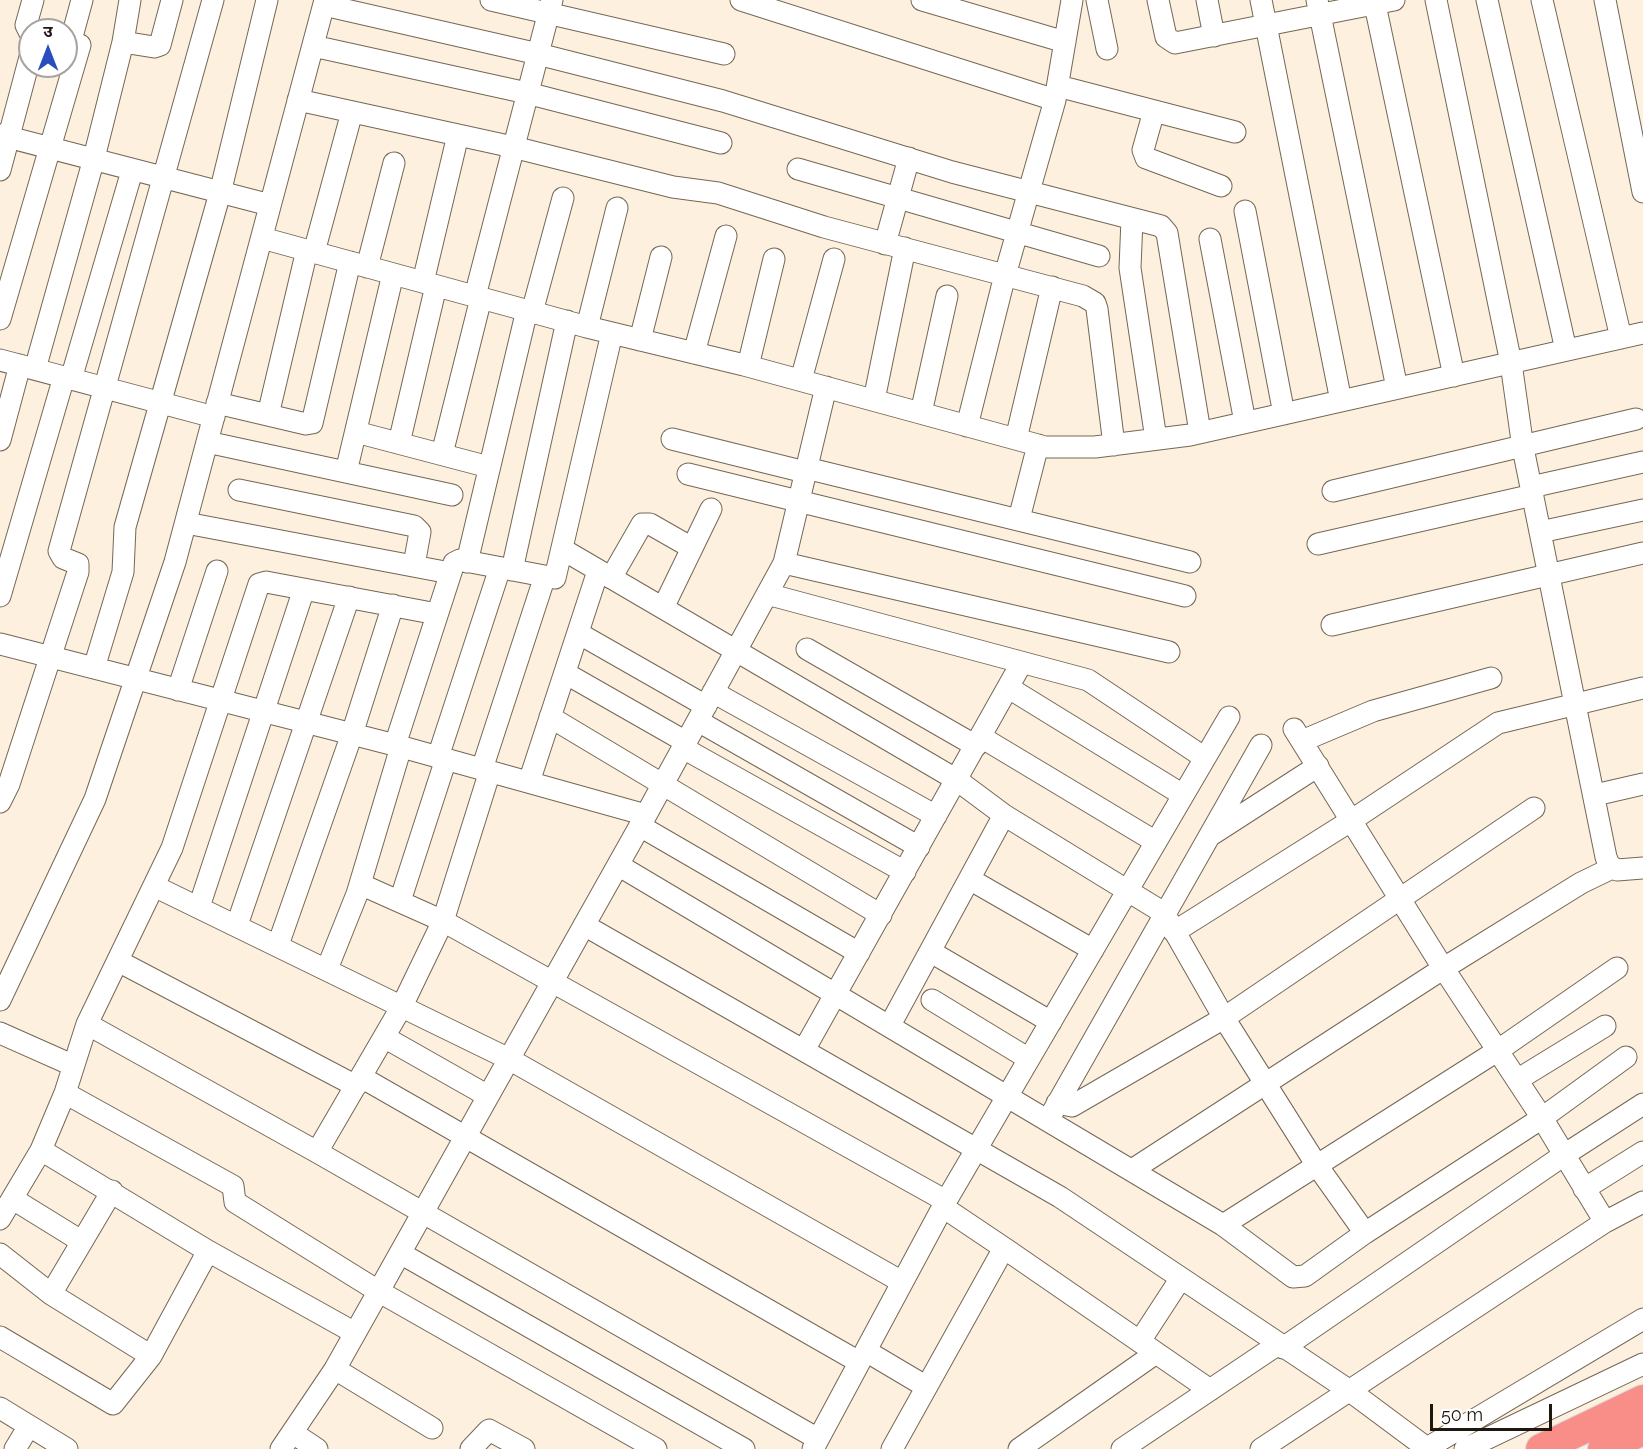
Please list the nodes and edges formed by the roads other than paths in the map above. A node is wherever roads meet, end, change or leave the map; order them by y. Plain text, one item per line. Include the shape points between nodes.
1 (33, 0) edge
2 (82, 0) edge
3 (130, 0) edge
4 (172, 0) edge
5 (213, 0) edge
6 (267, 0) edge
7 (491, 0) edge
8 (741, 0) edge
9 (922, 0) edge
10 (1072, 0) edge
11 (1097, 0) edge
12 (1158, 0) edge
13 (1207, 0) edge
14 (1261, 0) edge
15 (1436, 0) edge
16 (1487, 0) edge
17 (1542, 0) edge
18 (1605, 0) edge
19 (1381, 1) edge
20 (325, 2) edge
21 (550, 7) edge
22 (1318, 7) edge
23 (28, 18) edge
24 (1267, 25) junction
25 (1214, 36) junction
26 (123, 42) junction
27 (1065, 42) junction
28 (313, 46) junction
29 (1107, 50) dead end
30 (537, 54) junction
31 (724, 54) dead end
32 (23, 78) edge
33 (527, 93) junction
34 (1056, 93) junction
35 (298, 100) junction
36 (1154, 111) junction
37 (352, 112) junction
38 (1235, 132) dead end
39 (458, 135) junction
40 (4, 136) edge
41 (721, 143) dead end
42 (513, 147) junction
43 (50, 149) junction
44 (909, 158) junction
45 (93, 162) junction
46 (394, 163) dead end
47 (798, 169) dead end
48 (0, 170) edge
49 (132, 171) junction
50 (161, 178) junction
51 (1221, 186) dead end
52 (1028, 192) junction
53 (1643, 192) edge
54 (220, 193) junction
55 (563, 198) dead end
56 (898, 198) junction
57 (270, 205) junction
58 (617, 208) dead end
59 (1245, 211) dead end
60 (1132, 219) junction
61 (1017, 232) junction
62 (726, 236) dead end
63 (262, 238) junction
64 (1210, 239) dead end
65 (895, 246) junction
66 (311, 251) junction
67 (1099, 256) dead end
68 (661, 257) dead end
69 (774, 259) dead end
70 (834, 259) dead end
71 (359, 264) junction
72 (393, 274) junction
73 (1005, 275) junction
74 (430, 284) junction
75 (1052, 287) junction
76 (947, 296) dead end
77 (478, 297) junction
78 (529, 311) junction
79 (0, 319) edge
80 (577, 324) junction
81 (612, 333) junction
82 (1643, 333) edge
83 (1621, 338) junction
84 (640, 340) junction
85 (1566, 350) junction
86 (694, 353) junction
87 (1511, 363) junction
88 (18, 365) edge
89 (748, 366) junction
90 (1454, 376) junction
91 (68, 378) junction
92 (801, 380) junction
93 (825, 387) junction
94 (106, 388) junction
95 (1397, 388) junction
96 (874, 400) junction
97 (1341, 401) junction
98 (159, 402) junction
99 (216, 410) junction
100 (921, 413) junction
101 (1284, 414) junction
102 (268, 415) junction
103 (1636, 419) dead end
104 (1245, 422) junction
105 (967, 426) junction
106 (356, 432) junction
107 (1200, 432) junction
108 (672, 438) dead end
109 (1016, 439) junction
110 (1156, 439) junction
111 (0, 440) edge
112 (207, 442) junction
113 (399, 443) junction
114 (1038, 445) junction
115 (1114, 445) junction
116 (1523, 448) junction
117 (442, 454) junction
118 (1643, 462) edge
119 (489, 467) junction
120 (806, 470) junction
121 (346, 472) junction
122 (688, 474) dead end
123 (239, 490) dead end
124 (1333, 491) dead end
125 (1532, 491) junction
126 (452, 495) dead end
127 (799, 500) junction
128 (711, 509) dead end
129 (1643, 510) edge
130 (1019, 519) junction
131 (186, 523) junction
132 (1540, 532) junction
133 (1318, 544) dead end
134 (692, 548) junction
135 (561, 549) junction
136 (1643, 553) edge
137 (1191, 562) dead end
138 (784, 563) junction
139 (414, 565) junction
140 (459, 567) junction
141 (506, 569) junction
142 (217, 572) dead end
143 (605, 574) junction
144 (1549, 575) junction
145 (545, 576) junction
146 (304, 589) junction
147 (767, 594) junction
148 (0, 596) edge
149 (1185, 596) dead end
150 (349, 597) junction
151 (393, 605) junction
152 (663, 608) junction
153 (437, 614) junction
154 (1332, 625) dead end
155 (578, 633) junction
156 (0, 644) edge
157 (807, 649) dead end
158 (736, 651) junction
159 (1169, 652) dead end
160 (52, 657) junction
161 (1022, 664) junction
162 (94, 668) junction
163 (565, 673) junction
164 (135, 678) junction
165 (1491, 678) dead end
166 (1009, 688) junction
167 (1643, 688) edge
168 (178, 690) junction
169 (221, 700) junction
170 (1577, 703) junction
171 (705, 707) junction
172 (265, 712) junction
173 (550, 717) junction
174 (1228, 717) dead end
175 (307, 723) junction
176 (352, 734) junction
177 (978, 742) junction
178 (685, 745) junction
179 (1261, 745) dead end
180 (398, 746) junction
181 (442, 758) junction
182 (1205, 758) junction
183 (1318, 766) junction
184 (486, 770) junction
185 (957, 780) junction
186 (529, 782) junction
187 (663, 784) junction
188 (1643, 784) edge
189 (1183, 795) junction
190 (1595, 795) junction
191 (0, 802) edge
192 (1534, 808) dead end
193 (1004, 815) junction
194 (936, 816) junction
195 (1352, 820) junction
196 (643, 821) junction
197 (1208, 837) junction
198 (1156, 842) junction
199 (919, 847) junction
200 (618, 865) junction
201 (1612, 868) junction
202 (1643, 868) edge
203 (905, 872) junction
204 (971, 880) junction
205 (360, 884) junction
206 (154, 886) junction
207 (1127, 891) junction
208 (1400, 898) junction
209 (400, 901) junction
210 (199, 907) junction
211 (1164, 913) junction
212 (881, 915) junction
213 (443, 921) junction
214 (237, 925) junction
215 (584, 925) junction
216 (1174, 932) junction
217 (278, 945) junction
218 (1093, 950) junction
219 (931, 952) junction
220 (859, 953) junction
221 (118, 961) junction
222 (1444, 968) junction
223 (1617, 968) dead end
224 (327, 969) junction
225 (553, 980) junction
226 (836, 993) junction
227 (0, 1000) edge
228 (932, 1000) dead end
229 (402, 1006) junction
230 (1224, 1018) junction
231 (1051, 1022) junction
232 (87, 1024) junction
233 (890, 1024) junction
234 (1605, 1026) dead end
235 (0, 1033) edge
236 (384, 1037) junction
237 (804, 1050) junction
238 (1497, 1051) junction
239 (1626, 1057) dead end
240 (509, 1059) junction
241 (1029, 1059) junction
242 (72, 1065) junction
243 (1517, 1080) junction
244 (358, 1082) junction
245 (1265, 1083) junction
246 (65, 1093) junction
247 (488, 1096) junction
248 (1008, 1096) junction
249 (1643, 1104) edge
250 (1053, 1112) junction
251 (1542, 1118) junction
252 (466, 1136) junction
253 (977, 1149) junction
254 (41, 1150) junction
255 (317, 1152) junction
256 (1643, 1152) edge
257 (1564, 1155) junction
258 (1316, 1164) junction
259 (1132, 1170) junction
260 (1584, 1189) junction
261 (112, 1191) junction
262 (12, 1199) junction
263 (1643, 1202) edge
264 (944, 1204) junction
265 (422, 1213) junction
266 (0, 1219) edge
267 (1605, 1222) junction
268 (1223, 1225) junction
269 (1365, 1233) junction
270 (81, 1241) junction
271 (1004, 1248) junction
272 (208, 1251) junction
273 (400, 1253) junction
274 (0, 1254) edge
275 (1181, 1278) junction
276 (902, 1282) junction
277 (378, 1292) junction
278 (51, 1294) junction
279 (1643, 1319) edge
280 (355, 1333) junction
281 (0, 1337) edge
282 (1280, 1346) junction
283 (1148, 1347) junction
284 (151, 1356) junction
285 (862, 1356) junction
286 (1643, 1364) edge
287 (335, 1369) junction
288 (925, 1386) junction
289 (1210, 1390) junction
290 (1350, 1391) junction
291 (1643, 1400) edge
292 (0, 1408) edge
293 (29, 1426) junction
294 (432, 1428) dead end
295 (1643, 1430) edge
296 (287, 1441) edge
297 (816, 1444) edge
298 (1427, 1448) edge
299 (15, 1449) edge
300 (67, 1449) edge
301 (317, 1449) edge
302 (471, 1449) edge
303 (524, 1449) edge
304 (656, 1449) edge
305 (744, 1449) edge
306 (891, 1449) edge
307 (1019, 1449) edge
308 (1122, 1449) edge
309 (1261, 1449) edge
310 (1465, 1449) edge
311 (1541, 1449) edge
312 (1603, 1449) edge

1 - 23 street
2 - 43 street via 70,44 80,45
3 - 26 street
4 - 26 street via 160,45
5 - 50 street
6 - 54 street
7 - 21 street
8 - 34 street
9 - 27 street
10 - 27 street
11 - 29 street
12 - 25 street via 1166,37 1171,42
13 - 25 street
14 - 24 street
15 - 87 street
16 - 85 street
17 - 83 street
18 - 53 street
19 - 22 street
19 - 90 street
20 - 28 street
20 - 30 street
21 - 30 street
21 - 31 street
22 - 24 street
22 - 95 street
24 - 25 street
24 - 97 street
26 - 45 street
27 - 34 street
28 - 33 street
28 - 35 street
30 - 33 street
30 - 44 street via 723,101
32 - 40 street
33 - 41 street
33 - 42 street
34 - 36 street
34 - 52 street
35 - 37 street
35 - 57 street
36 - 38 street
36 - 51 street via 1143,150 1146,158
37 - 39 street
37 - 66 street
39 - 42 street
39 - 74 street
40 - 43 street
40 - 48 street
42 - 65 street via 673,187 718,193 824,228
42 - 77 street
43 - 45 street
43 - 79 street
44 - 52 street
44 - 56 street
45 - 49 street
45 - 88 street
46 - 71 street
47 - 56 street
49 - 50 street
49 - 91 street
50 - 54 street
50 - 94 street
52 - 60 street
52 - 61 street
54 - 57 street
54 - 98 street
55 - 78 street
56 - 61 street
56 - 65 street
57 - 63 street
58 - 80 street
59 - 101 street
60 - 107 street via 1161,226 1167,233
60 - 110 street via 1131,268
61 - 67 street
61 - 73 street
62 - 86 street
63 - 66 street
63 - 99 street
64 - 104 street
65 - 73 street
65 - 96 street
66 - 71 street
66 - 102 street
68 - 84 street
69 - 89 street
70 - 92 street
71 - 72 street
71 - 102 street via 312,423
72 - 74 street
72 - 106 street
73 - 75 street
73 - 105 street
74 - 77 street
74 - 113 street
75 - 109 street
75 - 115 street via 1090,299 1097,309
76 - 100 street
77 - 78 street
77 - 117 street
78 - 80 street
78 - 119 street
80 - 81 street
80 - 141 street
81 - 84 street
81 - 135 street
82 - 83 street
83 - 85 street
84 - 86 street
85 - 87 street
86 - 89 street
87 - 90 street
87 - 116 street
88 - 91 street
88 - 111 street
89 - 92 street
90 - 95 street
91 - 94 street
91 - 148 street
92 - 93 street
93 - 96 street
93 - 120 street
94 - 98 street
94 - 160 street via 59,551 60,556 75,561 79,567
95 - 97 street
96 - 100 street
97 - 101 street
98 - 99 street
98 - 162 street via 125,527 123,572
99 - 102 street
99 - 112 street
100 - 105 street
101 - 104 street
103 - 116 street
104 - 107 street
105 - 109 street
106 - 113 street
106 - 121 street
107 - 110 street
108 - 120 street
109 - 114 street
110 - 115 street
112 - 121 street
112 - 131 street
113 - 117 street
114 - 115 street
114 - 130 street
116 - 124 street
116 - 125 street
117 - 119 street
118 - 125 street
119 - 140 street
120 - 127 street
120 - 130 street
121 - 126 street
122 - 127 street
123 - 139 street via 414,526 420,532
125 - 132 street
125 - 133 street
127 - 138 street
127 - 149 street
128 - 134 street
129 - 132 street
130 - 137 street
131 - 139 street
131 - 164 street
132 - 144 street
134 - 143 street via 650,524 642,524
134 - 152 street
135 - 143 street
135 - 145 street via 555,578
136 - 144 street
138 - 147 street
138 - 159 street
139 - 140 street
140 - 141 street
140 - 153 street
141 - 145 street
141 - 181 street
142 - 168 street
143 - 152 street
143 - 155 street
144 - 154 street
144 - 170 street
145 - 184 street
146 - 150 street
146 - 169 street via 259,584
146 - 172 street
147 - 158 street
147 - 161 street
150 - 151 street
150 - 175 street
151 - 153 street
151 - 176 street
152 - 158 street
153 - 180 street
155 - 163 street
155 - 171 street
156 - 160 street
157 - 177 street
158 - 171 street
158 - 185 street
160 - 162 street
160 - 191 street
161 - 166 street
161 - 182 street via 1097,684
162 - 164 street
163 - 173 street
163 - 178 street
164 - 168 street
164 - 227 street via 95,799
165 - 183 street via 1298,735
166 - 177 street
166 - 189 street
167 - 170 street
168 - 169 street
169 - 172 street
169 - 206 street via 172,848
170 - 190 street
170 - 195 street via 1498,723
171 - 178 street
171 - 194 street
171 - 199 street
172 - 175 street
172 - 210 street
173 - 186 street
173 - 187 street
174 - 182 street
175 - 176 street
175 - 214 street
176 - 180 street
176 - 217 street
177 - 185 street
177 - 198 street
178 - 187 street
178 - 203 street
179 - 197 street
180 - 181 street
180 - 205 street
181 - 184 street
181 - 209 street
182 - 189 street
183 - 195 street
183 - 197 street
184 - 186 street
184 - 213 street
185 - 193 street
185 - 194 street
186 - 196 street
187 - 196 street
187 - 212 street
188 - 190 street
189 - 198 street
190 - 201 street via 1606,857
192 - 208 street
193 - 204 street
193 - 207 street
194 - 199 street
195 - 208 street
195 - 216 street
196 - 200 street
196 - 220 street
197 - 211 street
198 - 207 street
199 - 203 street
200 - 215 street
200 - 226 street
201 - 202 street
201 - 222 street
203 - 212 street
204 - 218 street
204 - 219 street
205 - 209 street
205 - 224 street
206 - 210 street
206 - 221 street
207 - 211 street
207 - 218 street
208 - 222 street
208 - 230 street
209 - 213 street
210 - 214 street
211 - 216 street
211 - 250 street
212 - 220 street
213 - 225 street
213 - 229 street
214 - 217 street
215 - 225 street
215 - 237 street
216 - 230 street
217 - 224 street
218 - 231 street
219 - 231 street
219 - 233 street
220 - 226 street
221 - 232 street
221 - 244 street
222 - 238 street
222 - 245 street
223 - 238 street
224 - 229 street
225 - 240 street
225 - 264 street
226 - 233 street
226 - 237 street
228 - 241 street
229 - 236 street
229 - 240 street
230 - 245 street
230 - 250 street via 1072,1106
231 - 241 street
232 - 242 street
232 - 255 street
233 - 248 street
234 - 243 street
235 - 242 street
236 - 244 street
236 - 247 street
237 - 253 street
238 - 243 street
238 - 258 street
239 - 251 street
240 - 247 street
240 - 276 street
241 - 248 street
242 - 246 street
243 - 251 street
244 - 252 street
244 - 255 street
245 - 258 street
245 - 259 street
246 - 254 street
246 - 277 street via 233,1186 235,1202
247 - 252 street
248 - 250 street
248 - 253 street
249 - 257 street
250 - 259 street
251 - 257 street
251 - 269 street
252 - 265 street
252 - 285 street
253 - 264 street
253 - 275 street via 1060,1197
254 - 261 street
254 - 262 street
255 - 265 street
256 - 260 street
257 - 260 street
257 - 282 street
258 - 268 street
258 - 269 street
259 - 268 street
260 - 267 street
261 - 270 street
261 - 272 street
262 - 266 street
262 - 270 street
263 - 267 street
264 - 271 street
264 - 276 street
265 - 273 street
265 - 297 street
267 - 290 street
268 - 269 street via 1299,1279
270 - 278 street
271 - 283 street
271 - 288 street
272 - 280 street
272 - 284 street
273 - 277 street
273 - 305 street
274 - 278 street
275 - 282 street
275 - 283 street
276 - 285 street
277 - 280 street
277 - 304 street
278 - 284 street
279 - 298 street
280 - 287 street
281 - 284 street via 110,1404
282 - 289 street
282 - 290 street
283 - 289 street
283 - 307 street
285 - 288 street
285 - 297 street
286 - 310 street
287 - 294 street
287 - 296 street
288 - 306 street
289 - 308 street
290 - 298 street
290 - 309 street
291 - 311 highway
292 - 293 street
293 - 299 street
293 - 300 street
295 - 312 highway
296 - 301 street
302 - 303 street via 489,1430

